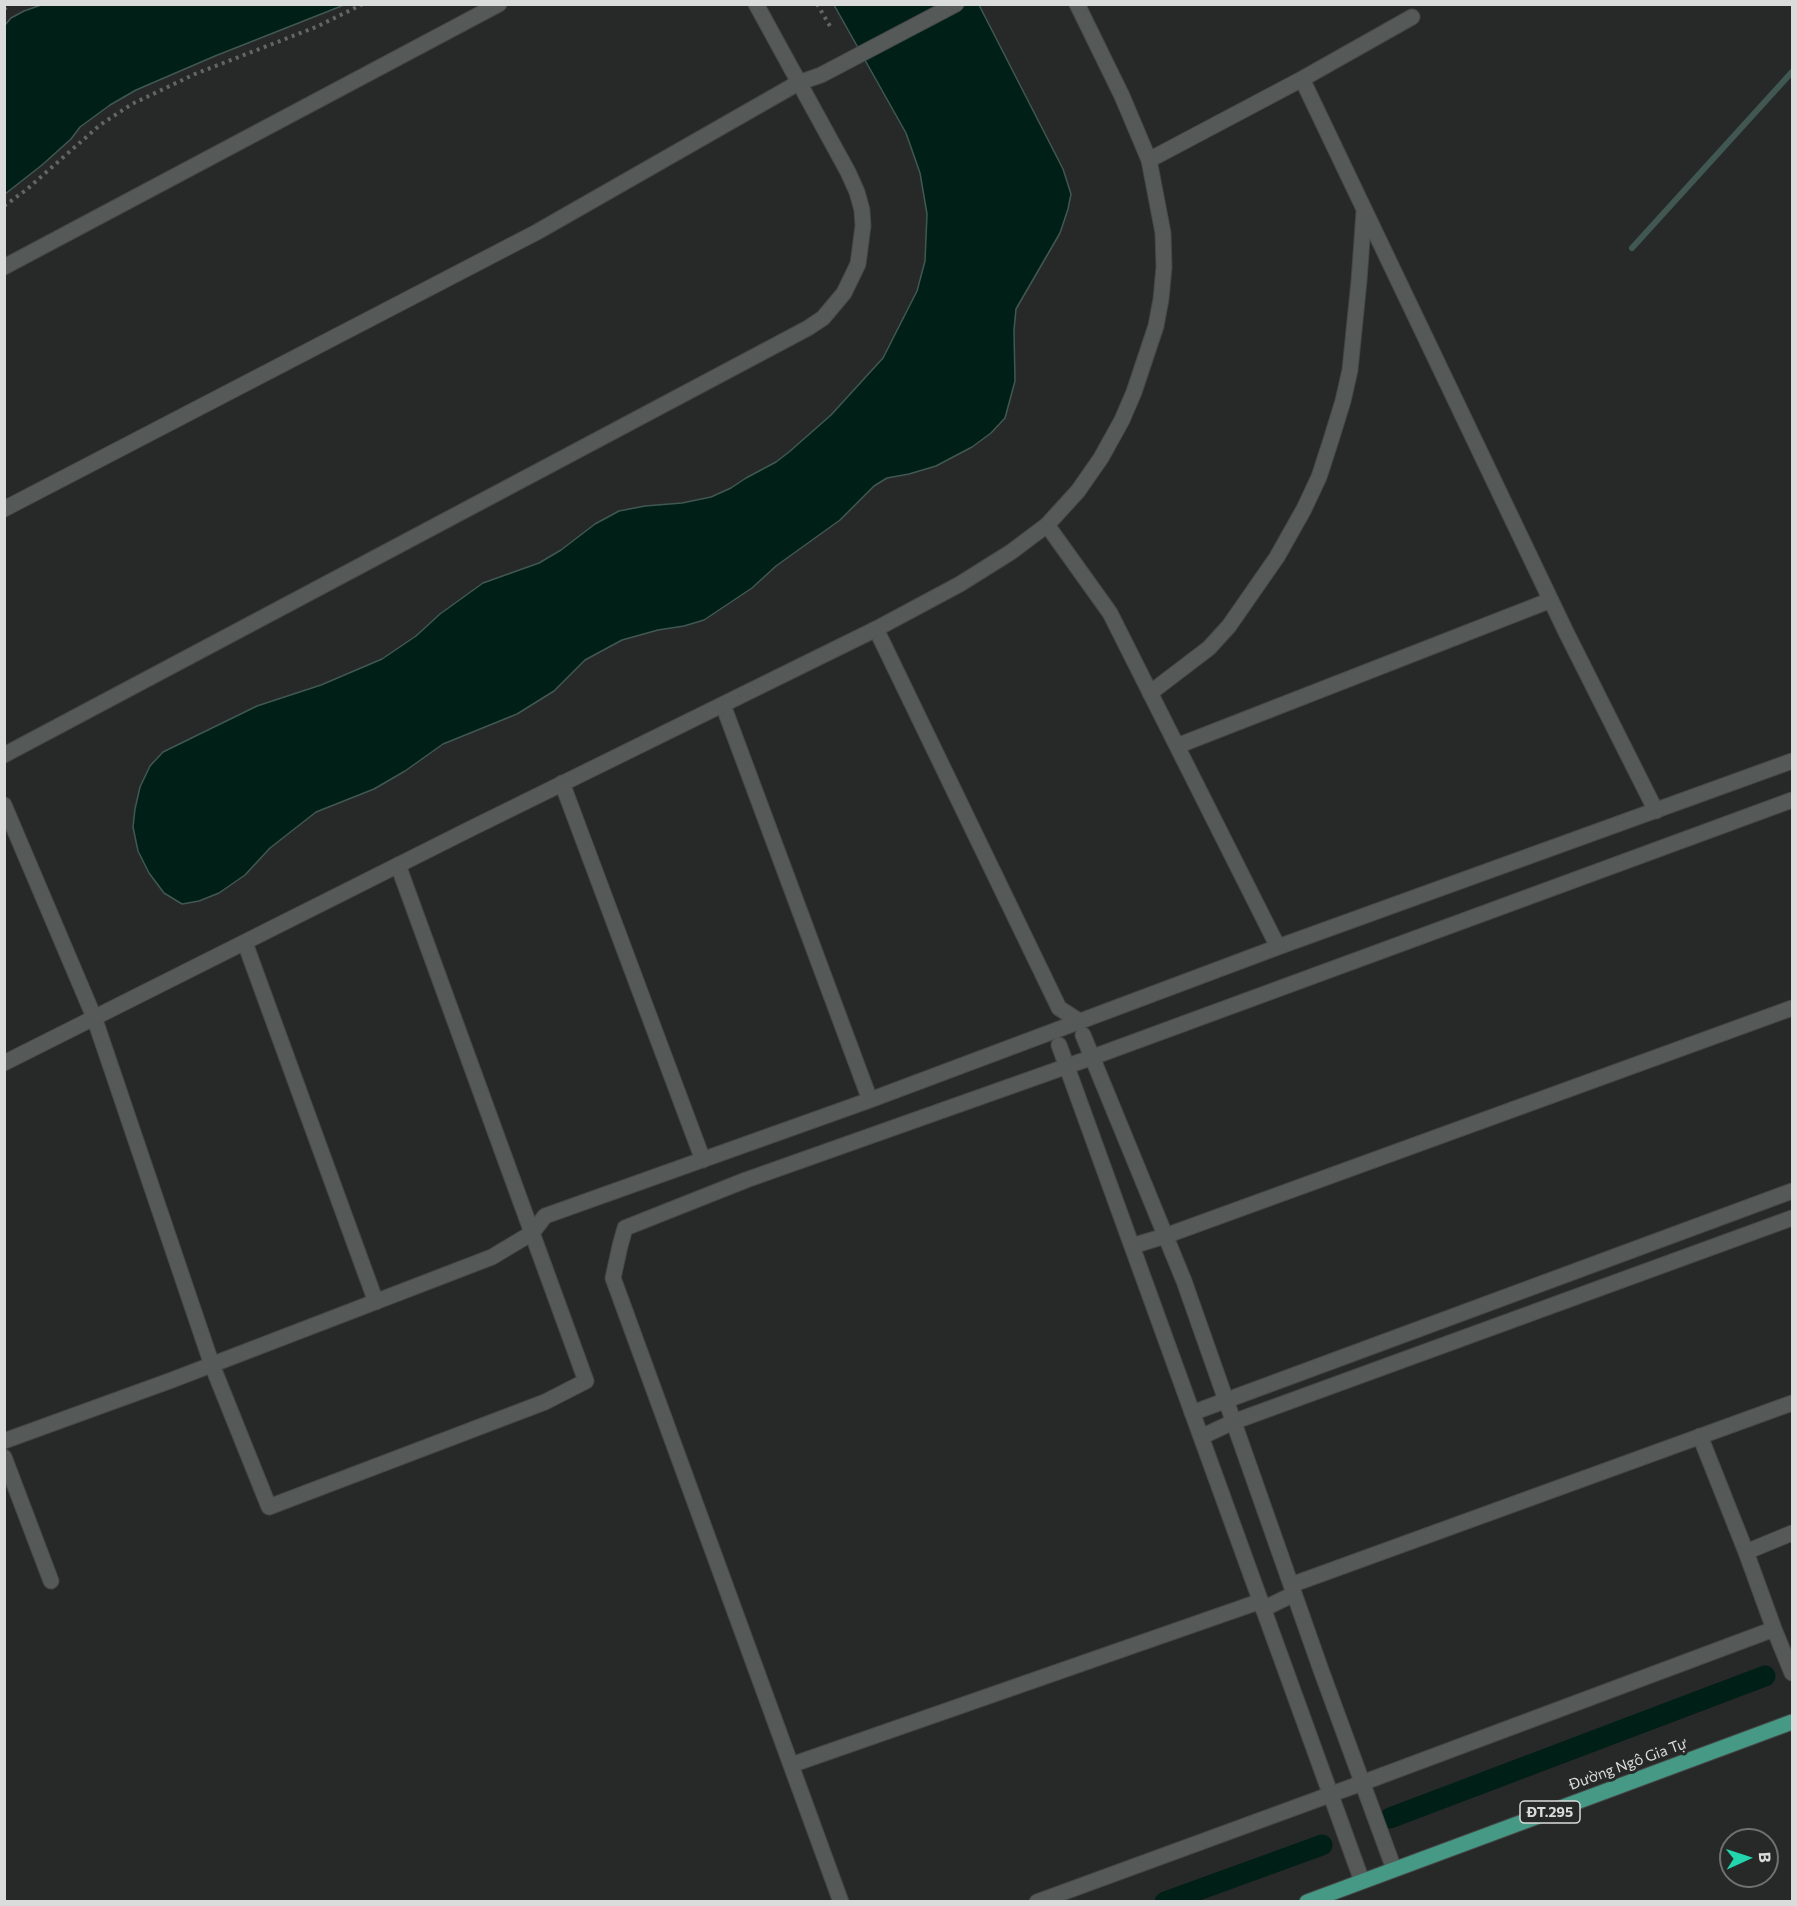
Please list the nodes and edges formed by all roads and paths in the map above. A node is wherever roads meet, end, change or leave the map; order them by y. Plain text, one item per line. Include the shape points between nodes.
1 (10, 4) edge
2 (363, 4) edge
3 (499, 4) edge
4 (756, 4) edge
5 (818, 4) edge
6 (956, 4) edge
7 (1077, 4) edge
8 (4, 9) edge
9 (1412, 17) dead end
10 (830, 26) dead end
11 (1302, 79) junction
12 (798, 83) junction
13 (1149, 160) junction
14 (4, 206) edge
15 (1364, 209) junction
16 (4, 267) edge
17 (4, 509) edge
18 (1047, 525) junction
19 (1551, 600) junction
20 (876, 629) junction
21 (1150, 693) junction
22 (723, 705) junction
23 (1177, 746) junction
24 (4, 755) edge
25 (1792, 761) edge
26 (562, 783) junction
27 (1792, 800) edge
28 (4, 805) edge
29 (1656, 811) junction
30 (398, 865) junction
31 (245, 944) junction
32 (1278, 947) junction
33 (1059, 1008) junction
34 (1792, 1008) edge
35 (94, 1017) junction
36 (1081, 1028) junction
37 (1057, 1038) junction
38 (1093, 1057) junction
39 (4, 1063) edge
40 (1066, 1066) junction
41 (870, 1100) junction
42 (703, 1160) junction
43 (1792, 1191) edge
44 (1792, 1218) edge
45 (532, 1233) junction
46 (1165, 1236) junction
47 (1132, 1246) junction
48 (1614, 1257) junction
49 (1623, 1280) junction
50 (376, 1302) junction
51 (1437, 1322) junction
52 (1446, 1344) junction
53 (212, 1365) junction
54 (1225, 1400) junction
55 (1792, 1403) edge
56 (1192, 1413) junction
57 (1233, 1422) junction
58 (1700, 1436) junction
59 (1201, 1437) junction
60 (4, 1441) edge
61 (4, 1457) edge
62 (1792, 1533) edge
63 (1746, 1552) junction
64 (51, 1581) dead end
65 (1292, 1590) junction
66 (1262, 1605) junction
67 (1774, 1629) junction
68 (1792, 1673) edge
69 (1792, 1722) edge
70 (791, 1765) junction
71 (1362, 1783) junction
72 (1331, 1794) junction
73 (1394, 1869) junction
74 (1362, 1881) junction
75 (841, 1902) edge
76 (1036, 1902) edge
77 (1307, 1902) edge

1 - 8 path
2 - 14 path via 132,104 100,125
3 - 16 street
4 - 12 street
5 - 10 path
6 - 12 street via 821,75
7 - 13 street
9 - 11 street
11 - 13 street
11 - 15 street
12 - 17 street via 537,232
12 - 24 street via 848,172 862,210 858,264 844,293 823,318
13 - 18 street via 1163,233 1164,267 1156,326 1122,420 1078,491
15 - 19 street
15 - 21 street via 1350,370 1314,488 1277,557 1228,626 1209,648
18 - 20 street via 960,584
18 - 21 street via 1110,613
19 - 23 street
19 - 29 street
20 - 22 street
20 - 33 street
21 - 23 street
22 - 26 street
22 - 41 street
23 - 32 street
25 - 29 street
26 - 30 street
26 - 42 street
27 - 38 street
28 - 35 street
29 - 32 street
30 - 31 street
30 - 45 street
31 - 35 street
31 - 50 street
32 - 36 street
33 - 36 street
33 - 37 street
34 - 46 street
35 - 39 street
35 - 53 street
36 - 37 street
36 - 38 street
37 - 40 street
37 - 41 street
38 - 40 street
38 - 46 street
40 - 47 street
40 - 70 street via 746,1180 625,1228 613,1278
41 - 42 street
42 - 45 street via 545,1216
43 - 48 street
44 - 49 street
45 - 50 street via 492,1257
45 - 53 street via 586,1381 545,1402 269,1508
46 - 47 street
46 - 54 street
47 - 56 street
48 - 49 street
48 - 51 street
49 - 52 street
50 - 53 street
51 - 52 street
51 - 54 street
52 - 57 street
53 - 60 street
54 - 56 street
54 - 57 street
55 - 58 street
56 - 59 street
57 - 59 street
57 - 65 street
58 - 63 street
58 - 65 street
59 - 66 street
61 - 64 street
62 - 63 street
63 - 67 street
65 - 66 street
65 - 71 street
66 - 70 street
66 - 72 street
67 - 68 street
67 - 71 street
69 - 73 main road, Đường Ngô Gia Tự / ĐT.295
70 - 75 street
71 - 72 street
71 - 73 street
72 - 74 street
72 - 76 street
73 - 74 main road, Đường Ngô Gia Tự / ĐT.295
74 - 77 main road, Đường Ngô Gia Tự / ĐT.295

